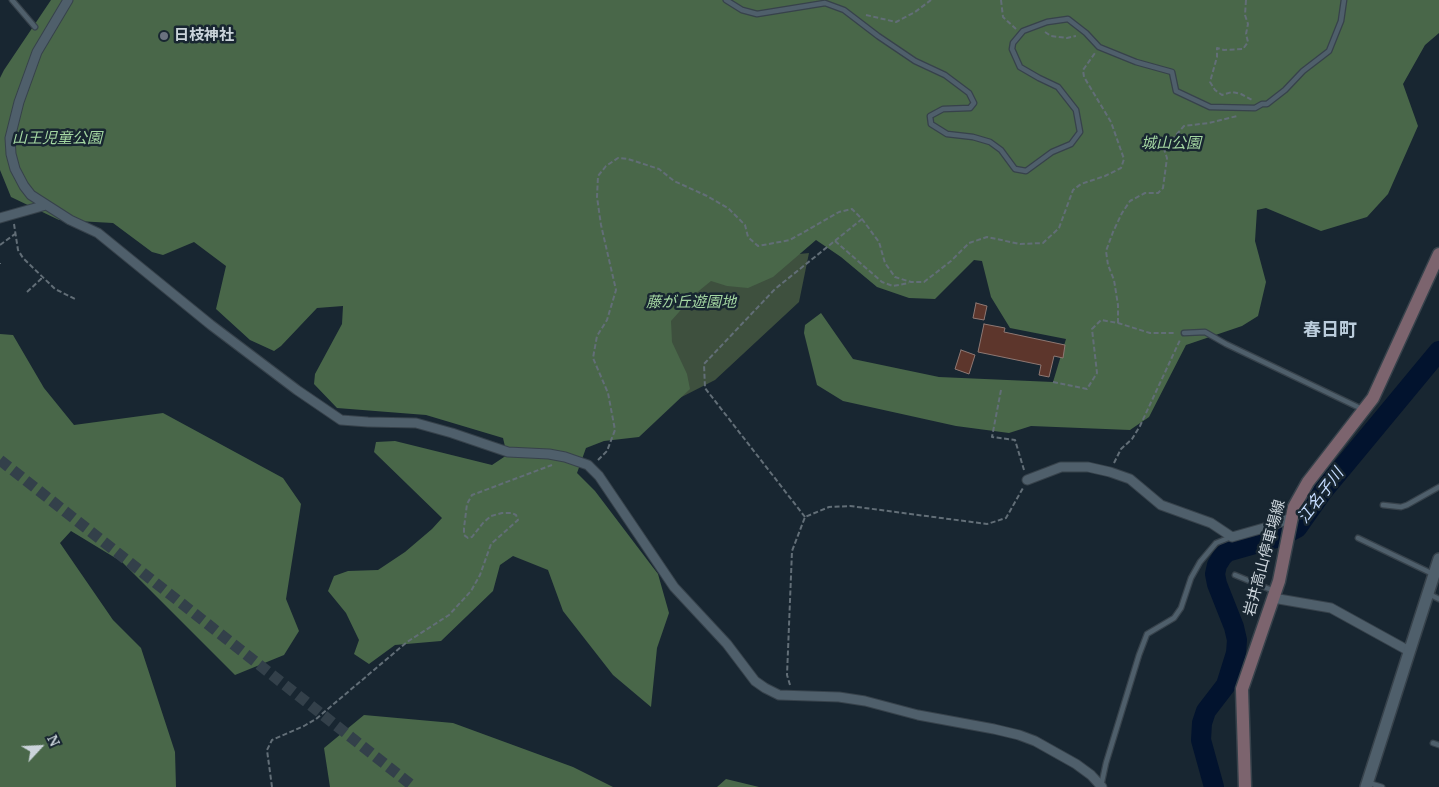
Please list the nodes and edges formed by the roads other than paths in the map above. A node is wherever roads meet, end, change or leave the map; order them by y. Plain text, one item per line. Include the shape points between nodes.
1 (12, 0) edge
2 (68, 0) edge
3 (726, 0) edge
4 (1344, 0) edge
5 (35, 27) dead end
6 (46, 205) junction
7 (0, 218) edge
8 (1439, 254) edge
9 (1184, 333) road end
10 (1364, 410) junction
11 (1027, 480) road end
12 (1439, 487) edge
13 (1383, 505) dead end
14 (1290, 519) junction
15 (1232, 537) junction
16 (1358, 538) dead end
17 (1439, 559) edge
18 (1234, 575) dead end
19 (1434, 575) junction
20 (1274, 594) junction
21 (1428, 594) junction
22 (1439, 598) edge
23 (1409, 651) junction
24 (1433, 743) dead end
25 (1439, 745) edge
26 (1367, 785) edge
27 (1102, 786) edge
28 (1245, 787) edge
29 (1382, 787) edge

1 - 5 lane
2 - 6 street via 38,52 19,102 10,138 13,162 24,186
3 - 4 lane via 742,10 757,14 825,2 844,10 900,51 945,75 969,93 974,104 970,108 942,109 930,116 931,124 947,134 990,142 1001,150 1015,169 1026,171 1052,152 1071,144 1080,132 1076,110 1058,87 1020,66 1012,49 1013,42 1024,31 1047,22 1068,19 1099,47 1172,72 1176,91 1210,107 1255,108 1267,104 1329,51 1341,21
6 - 7 street
6 - 27 street via 98,233 211,325 341,420 416,423 508,452 549,454 588,465 599,476 674,587 727,644 755,681 765,688 779,695 839,697 994,728 1035,741 1076,764
8 - 10 main road, 岩井高山停車場線 via 1373,398
9 - 10 lane via 1205,332
10 - 14 main road, 岩井高山停車場線 via 1304,488
11 - 15 street via 1061,467 1088,467 1110,472 1130,479 1161,505 1211,523
12 - 13 lane via 1401,507
14 - 15 street
14 - 20 main road, 岩井高山停車場線
15 - 27 lane via 1216,543 1200,562 1174,618 1147,634 1106,763
16 - 19 lane
17 - 19 street
18 - 20 lane
19 - 21 street
20 - 23 street via 1331,608
20 - 28 main road, 岩井高山停車場線 via 1242,689
21 - 22 lane
21 - 23 street
23 - 26 street
24 - 25 lane
26 - 29 lane

